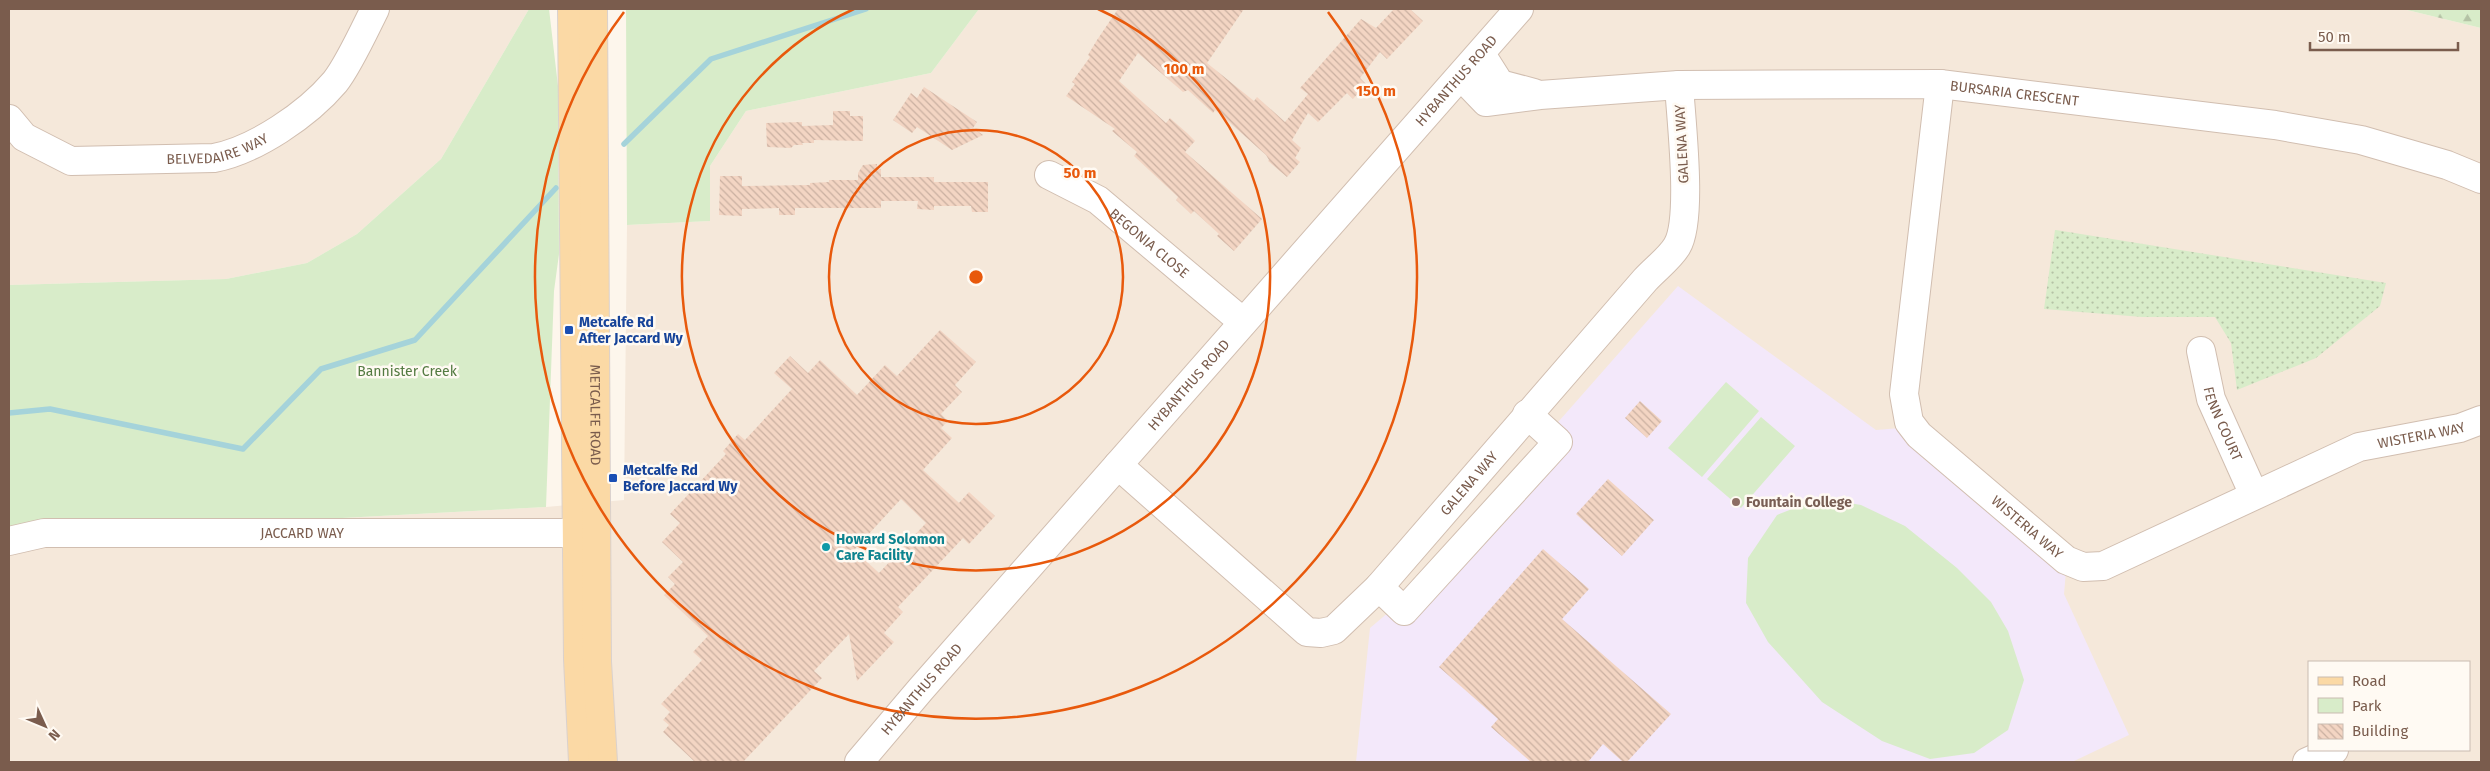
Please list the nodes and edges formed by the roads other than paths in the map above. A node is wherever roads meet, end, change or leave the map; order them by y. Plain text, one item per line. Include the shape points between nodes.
1 (572, 9) edge
2 (593, 9) edge
3 (1519, 9) edge
4 (366, 12) edge
5 (1481, 54) junction
6 (1461, 76) junction
7 (1940, 84) junction
8 (1680, 85) junction
9 (1540, 95) junction
10 (9, 118) edge
11 (1049, 175) dead end
12 (2481, 179) edge
13 (1243, 322) junction
14 (2201, 351) dead end
15 (1527, 414) junction
16 (2481, 420) edge
17 (1118, 465) junction
18 (2254, 495) junction
19 (587, 533) junction
20 (9, 540) edge
21 (1379, 587) junction
22 (2332, 751) edge
23 (583, 762) edge
24 (603, 762) edge
25 (859, 762) edge
26 (2307, 762) edge

1 - 19 main road, METCALFE ROAD
2 - 19 main road, METCALFE ROAD
3 - 5 street, HYBANTHUS ROAD
4 - 10 street, BELVEDAIRE WAY via 336,81 310,107 252,147 233,154 214,158 71,161 24,137
5 - 6 street, HYBANTHUS ROAD
5 - 9 street, BURSARIA CRESCENT via 1500,84
6 - 9 street, BURSARIA CRESCENT via 1486,102
6 - 13 street, HYBANTHUS ROAD
7 - 8 street, BURSARIA CRESCENT
7 - 12 street, BURSARIA CRESCENT via 2275,125 2361,140 2447,165
7 - 18 street, WISTERIA WAY via 1904,394 1909,422 1919,435 2066,560 2083,567 2103,566
8 - 9 street, BURSARIA CRESCENT
8 - 15 street, GALENA WAY via 1685,203 1683,233 1676,248
11 - 13 street, BEGONIA CLOSE via 1098,200
13 - 17 street, HYBANTHUS ROAD
14 - 18 street, FENN COURT via 2211,399
15 - 21 street, GALENA WAY
15 - 21 street via 1558,442 1404,611
16 - 18 street, WISTERIA WAY via 2460,428 2359,447
17 - 21 street, GALENA WAY via 1307,632 1334,630
17 - 25 street, HYBANTHUS ROAD
19 - 20 street, JACCARD WAY via 44,534
19 - 23 main road, METCALFE ROAD via 578,659
19 - 24 main road, METCALFE ROAD
22 - 26 street

